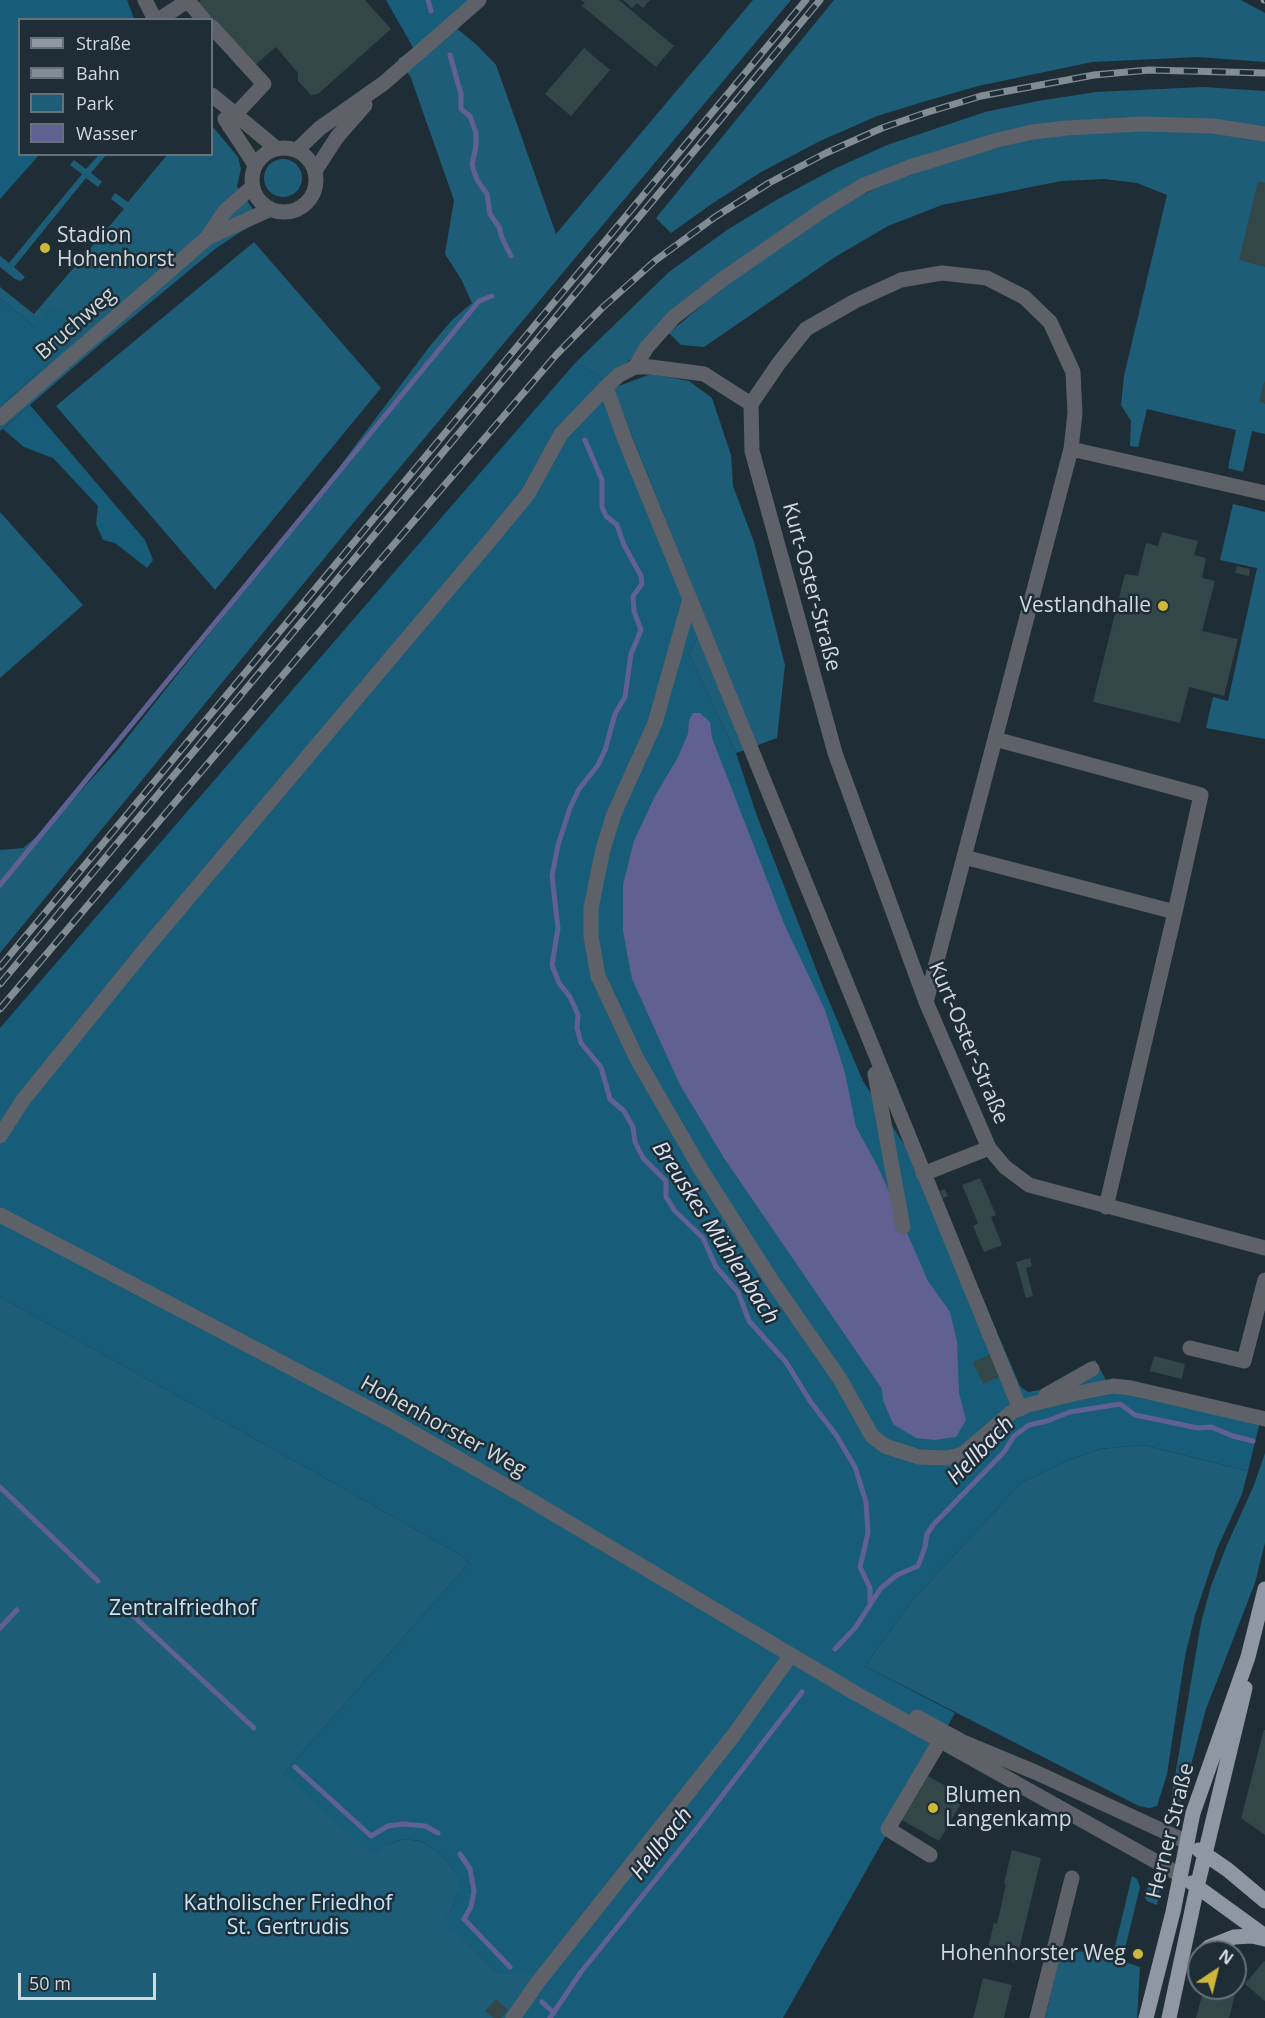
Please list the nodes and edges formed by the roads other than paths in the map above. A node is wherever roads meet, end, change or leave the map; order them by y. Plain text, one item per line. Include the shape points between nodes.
1 (145, 0) edge
2 (188, 1) edge
3 (476, 1) edge
4 (156, 18) edge
5 (160, 18) edge
6 (202, 18) edge
7 (213, 28) edge
8 (384, 83) junction
9 (213, 98) edge
10 (232, 120) junction
11 (1265, 134) edge
12 (276, 148) junction
13 (297, 150) junction
14 (255, 165) junction
15 (315, 171) junction
16 (252, 188) junction
17 (271, 209) junction
18 (207, 238) junction
19 (635, 367) junction
20 (606, 387) junction
21 (751, 404) junction
22 (0, 418) edge
23 (1071, 449) junction
24 (1265, 493) edge
25 (690, 599) junction
26 (995, 738) junction
27 (964, 857) junction
28 (1175, 912) junction
29 (926, 1002) junction
30 (870, 1044) junction
31 (0, 1136) edge
32 (989, 1148) junction
33 (923, 1174) junction
34 (1106, 1207) junction
35 (0, 1215) edge
36 (903, 1227) dead end
37 (1265, 1248) edge
38 (1265, 1280) edge
39 (1190, 1348) dead end
40 (1092, 1369) dead end
41 (1024, 1407) junction
42 (1265, 1419) edge
43 (1265, 1589) edge
44 (791, 1654) junction
45 (1248, 1657) junction
46 (855, 1693) junction
47 (940, 1741) junction
48 (1186, 1842) junction
49 (1205, 1854) junction
50 (930, 1855) dead end
51 (1180, 1875) junction
52 (1072, 1878) dead end
53 (1197, 1887) junction
54 (1265, 1901) edge
55 (1265, 1937) edge
56 (1226, 1940) edge
57 (1187, 1967) edge
58 (1179, 1975) junction
59 (513, 2018) edge
60 (1037, 2018) edge
61 (1146, 2018) edge
62 (1169, 2018) edge

1 - 4 street
2 - 5 street
2 - 6 street
3 - 8 street, Bruchweg
7 - 10 street via 264,84
8 - 13 street, Bruchweg via 320,128
8 - 15 street, Bruchweg via 337,137
9 - 10 street
10 - 12 street
10 - 14 street
11 - 19 street via 1213,126 1138,124 1067,128 998,140 910,167 864,185 723,279 674,317
12 - 13 street
12 - 14 street
13 - 15 street
14 - 16 street
15 - 17 street, Bruchweg via 314,192 300,207 281,212
16 - 17 street via 262,204
16 - 18 street, Bruchweg via 225,211
17 - 18 street, Bruchweg
18 - 22 street, Bruchweg
19 - 20 street
19 - 21 street via 704,374
20 - 25 street
20 - 31 street via 561,434 528,494 509,518 140,956 22,1100
21 - 23 street via 806,329 855,302 901,280 942,273 987,278 1024,297 1050,322 1073,372 1075,413
21 - 29 street, Kurt-Oster-Straße via 752,452 835,753
23 - 24 street
23 - 26 street
25 - 30 street
25 - 41 street via 655,723 614,814 603,849 591,908 598,976 637,1059 700,1168 840,1378 872,1436 885,1446 919,1457 948,1458 963,1454 1012,1412
26 - 27 street
26 - 28 street via 1202,795
27 - 28 street
27 - 29 street
28 - 34 street
29 - 32 street, Kurt-Oster-Straße
30 - 33 street
30 - 36 street
32 - 33 street
32 - 34 street, Kurt-Oster-Straße via 1005,1167 1029,1185
33 - 41 street
34 - 37 street, Kurt-Oster-Straße
35 - 44 street, Hohenhorster Weg via 389,1419
38 - 39 street via 1244,1361
40 - 41 street
41 - 42 street via 1113,1386
43 - 45 main road, Herner Straße
44 - 46 street, Hohenhorster Weg
44 - 59 street via 733,1736
45 - 48 main road, Herner Straße
45 - 49 main road, Herner Straße via 1244,1694
46 - 47 street, Hohenhorster Weg
46 - 48 street, Hohenhorster Weg via 881,1697 965,1743
47 - 50 street via 888,1829
47 - 51 street, Hohenhorster Weg
48 - 49 main road
48 - 51 main road, Herner Straße
49 - 53 main road, Herner Straße
49 - 54 main road
51 - 53 main road, Hohenhorster Weg
51 - 61 main road, Herner Straße
52 - 60 street
53 - 55 main road, Hohenhorster Weg
53 - 58 main road, Herner Straße
55 - 56 main road
57 - 58 main road
58 - 62 main road, Herner Straße

